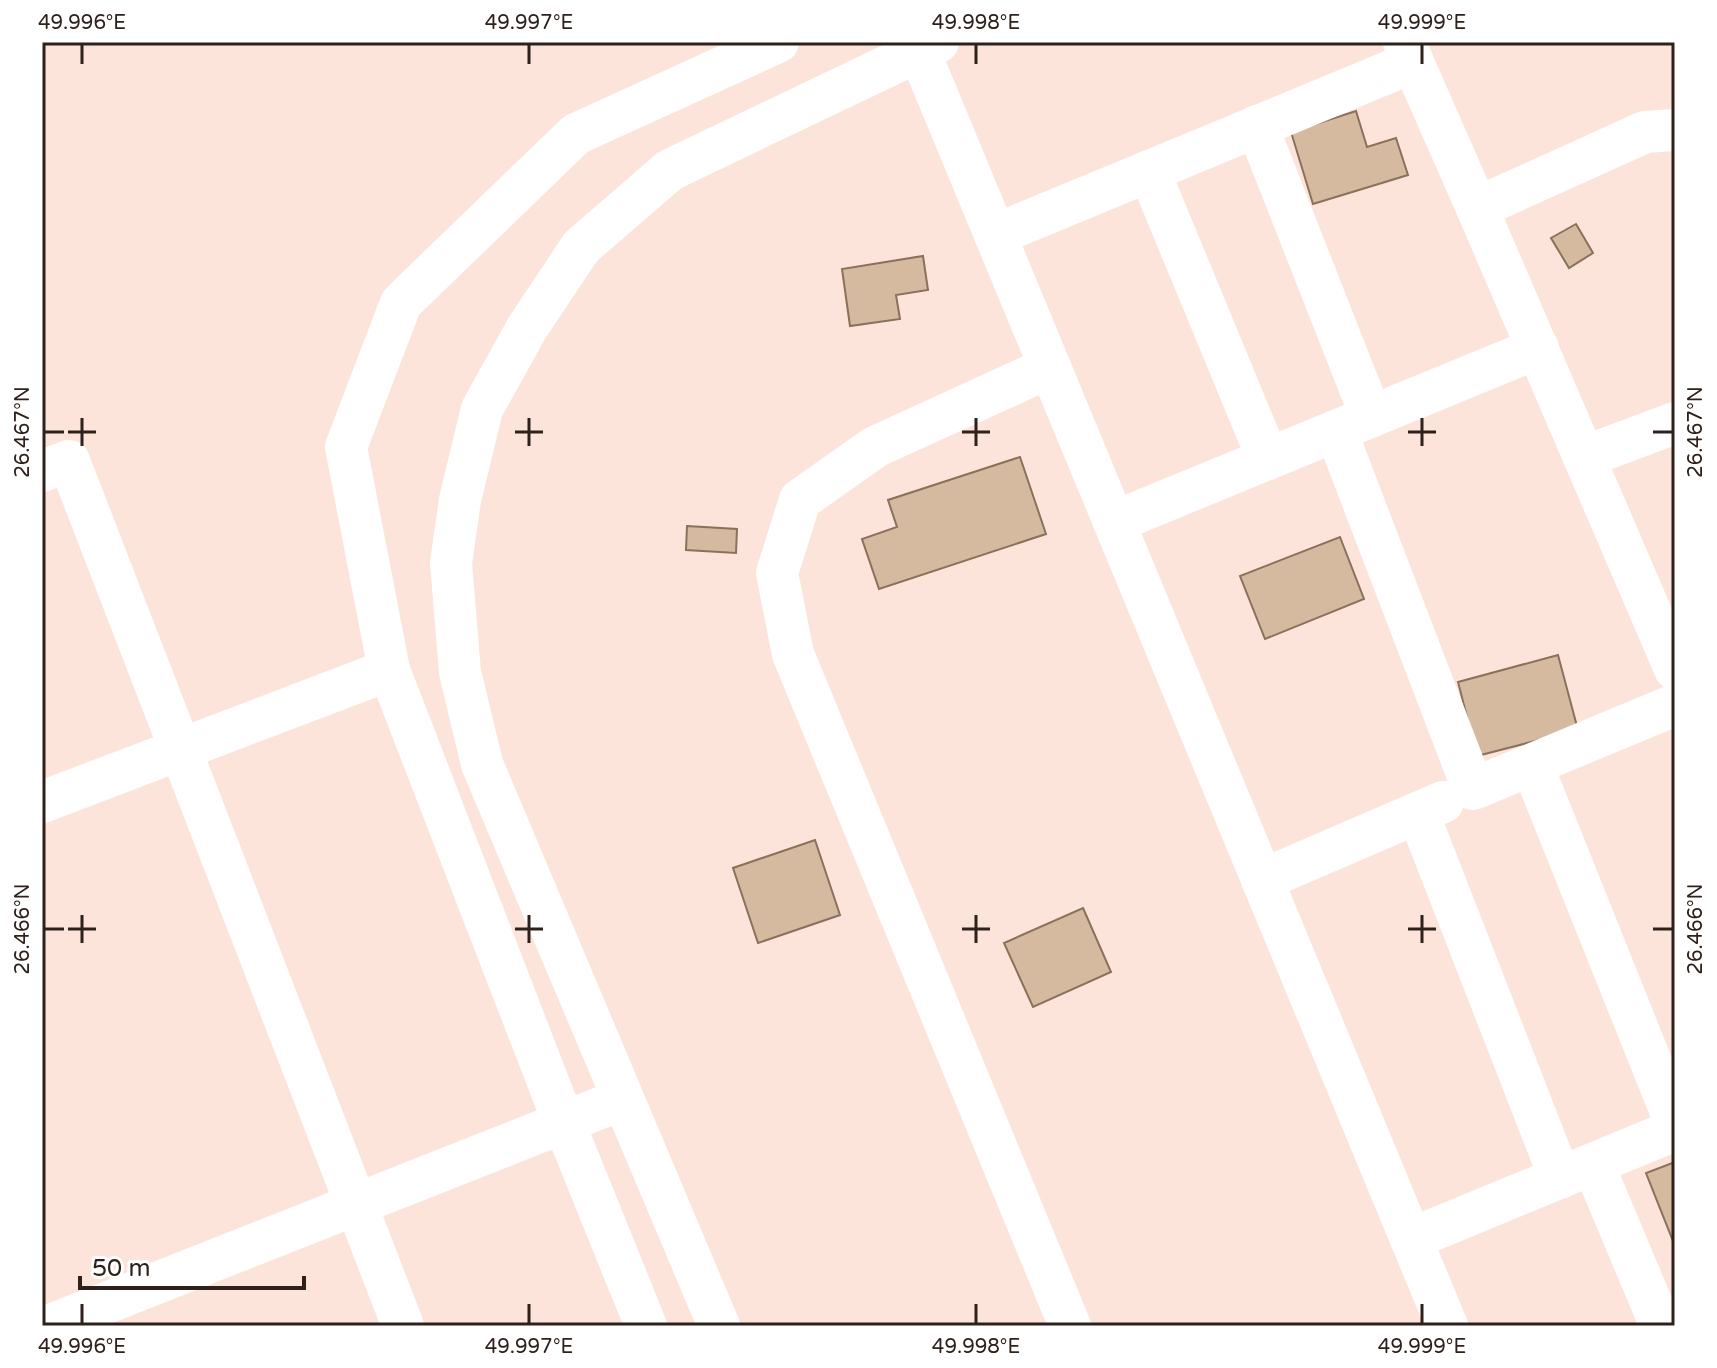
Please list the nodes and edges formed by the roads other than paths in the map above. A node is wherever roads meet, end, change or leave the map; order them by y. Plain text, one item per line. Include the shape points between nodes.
1 (778, 42) edge
2 (928, 46) edge
3 (1408, 52) edge
4 (1257, 126) junction
5 (1675, 130) edge
6 (1149, 171) junction
7 (1477, 208) junction
8 (995, 235) junction
9 (1538, 348) junction
10 (1050, 367) junction
11 (1675, 423) edge
12 (1354, 424) junction
13 (1584, 457) junction
14 (1268, 459) junction
15 (42, 471) edge
16 (1114, 522) junction
17 (1664, 614) edge
18 (1675, 669) edge
19 (389, 670) junction
20 (1675, 705) edge
21 (180, 750) junction
22 (1532, 765) junction
23 (1473, 789) junction
24 (42, 802) edge
25 (1418, 813) junction
26 (1262, 880) junction
27 (623, 1099) junction
28 (1675, 1122) edge
29 (564, 1123) junction
30 (1675, 1130) edge
31 (1576, 1171) junction
32 (356, 1204) junction
33 (1411, 1239) junction
34 (48, 1326) edge
35 (403, 1326) edge
36 (646, 1326) edge
37 (719, 1326) edge
38 (1070, 1326) edge
39 (1447, 1326) edge
40 (1661, 1326) edge

1 - 19 street via 576,134 401,303 346,447
2 - 8 street
2 - 27 street via 670,170 581,247 482,409 451,563 460,672 482,764
3 - 4 street
3 - 7 street
4 - 6 street
4 - 12 street
5 - 7 street via 1645,132
6 - 8 street
6 - 14 street
7 - 9 street
8 - 10 street
9 - 12 street
9 - 13 street
10 - 16 street
10 - 38 street via 875,447 800,500 777,573 793,654
11 - 13 street
12 - 14 street
12 - 23 street
13 - 17 street
14 - 16 street
15 - 21 street via 69,461
16 - 26 street
17 - 18 street
19 - 21 street
19 - 29 street
20 - 22 street
21 - 24 street
21 - 32 street
22 - 23 street
22 - 28 street
23 - 25 street
25 - 26 street
25 - 31 street
26 - 33 street
27 - 29 street
27 - 37 street
29 - 32 street
29 - 36 street
30 - 31 street
31 - 33 street
31 - 40 street
32 - 34 street
32 - 35 street
33 - 39 street

